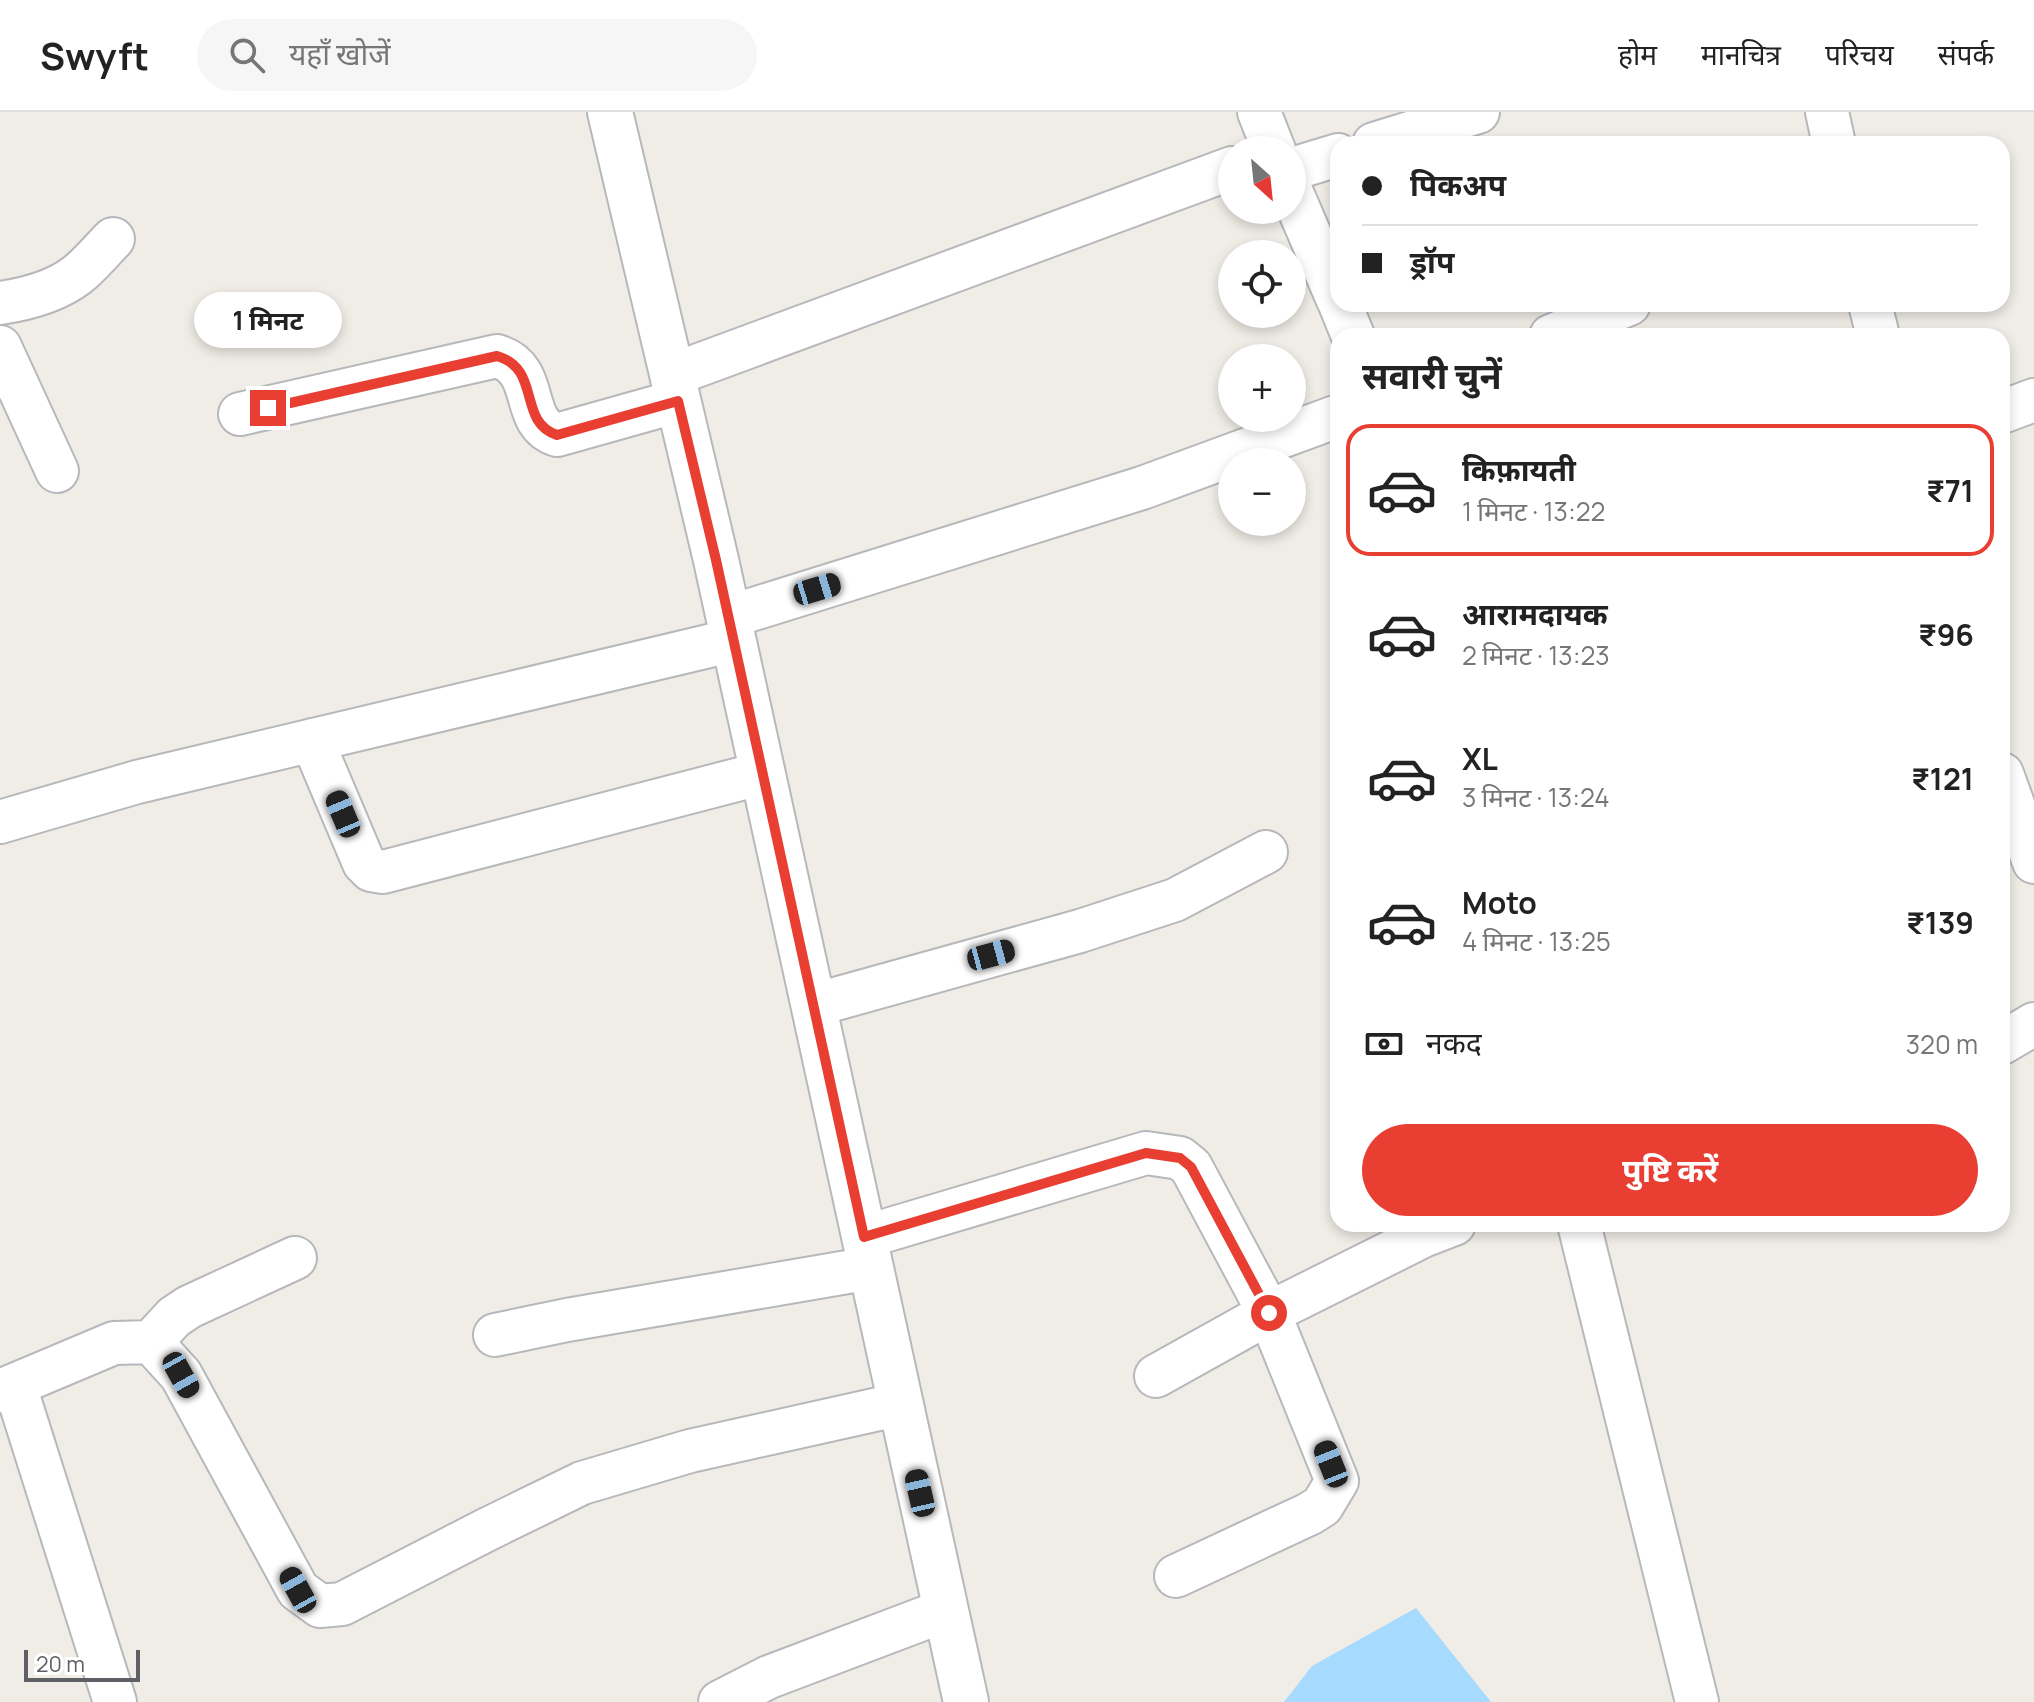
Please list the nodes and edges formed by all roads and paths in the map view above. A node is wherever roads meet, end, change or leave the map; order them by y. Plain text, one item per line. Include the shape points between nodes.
1 (610, 112) edge
2 (1259, 112) edge
3 (1478, 112) edge
4 (1827, 112) edge
5 (1268, 136) edge
6 (1400, 136) edge
7 (1832, 136) edge
8 (1330, 157) edge
9 (1306, 165) edge
10 (1218, 174) edge
11 (1305, 224) edge
12 (113, 239) dead end
13 (1330, 281) edge
14 (0, 303) edge
15 (1616, 318) edge
16 (1580, 328) edge
17 (0, 347) edge
18 (675, 388) junction
19 (2034, 400) edge
20 (2010, 409) edge
21 (240, 414) dead end
22 (1330, 419) edge
23 (57, 471) dead end
24 (731, 628) junction
25 (312, 740) junction
26 (763, 773) junction
27 (2010, 796) edge
28 (0, 822) edge
29 (1266, 852) dead end
30 (2034, 862) edge
31 (814, 1005) junction
32 (2034, 1024) edge
33 (2010, 1038) edge
34 (1433, 1232) edge
35 (1581, 1232) edge
36 (867, 1252) junction
37 (295, 1258) dead end
38 (1269, 1313) junction
39 (495, 1335) dead end
40 (151, 1342) junction
41 (1156, 1376) dead end
42 (8, 1388) edge
43 (901, 1404) junction
44 (1176, 1576) dead end
45 (946, 1610) junction
46 (115, 1702) edge
47 (720, 1702) edge
48 (966, 1702) edge
49 (1697, 1702) edge

1 - 18 street
2 - 5 street
3 - 6 street
4 - 7 street
8 - 9 street
10 - 18 street
11 - 13 street
12 - 14 street via 59,286
15 - 16 street
17 - 23 street
18 - 21 street via 557,435 536,418 522,372 497,356
18 - 24 street
19 - 20 street
22 - 24 street
24 - 25 street
24 - 26 street
25 - 26 street via 364,863 383,872
25 - 28 street
26 - 31 street
27 - 30 street
29 - 31 street via 1175,900
31 - 36 street
32 - 33 street
34 - 38 street
35 - 49 street
36 - 38 street via 1146,1153 1180,1158 1191,1167
36 - 39 street
36 - 43 street
37 - 40 street via 189,1307
38 - 41 street
38 - 44 street via 1337,1481 1322,1506 1309,1514
40 - 42 street via 114,1343
40 - 43 street via 181,1375 298,1590 320,1606 342,1604 582,1483 690,1451
42 - 46 street
43 - 45 street
45 - 47 street via 769,1677
45 - 48 street

